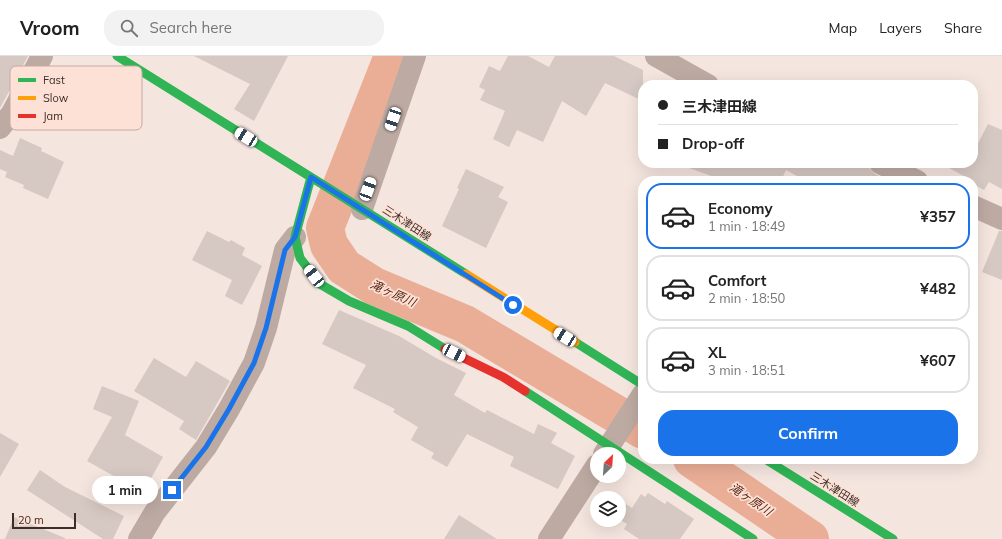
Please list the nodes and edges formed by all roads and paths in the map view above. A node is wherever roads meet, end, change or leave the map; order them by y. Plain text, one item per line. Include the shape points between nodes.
1 (42, 56) edge
2 (117, 56) edge
3 (415, 56) edge
4 (656, 56) edge
5 (37, 66) edge
6 (133, 66) edge
7 (142, 72) edge
8 (699, 80) edge
9 (10, 116) edge
10 (0, 128) edge
11 (890, 168) edge
12 (907, 176) edge
13 (311, 177) junction
14 (359, 207) junction
15 (978, 208) edge
16 (1002, 218) edge
17 (295, 237) junction
18 (638, 390) edge
19 (638, 399) edge
20 (600, 447) edge
21 (608, 447) edge
22 (626, 463) edge
23 (773, 464) edge
24 (590, 476) edge
25 (139, 539) edge
26 (549, 539) edge
27 (753, 539) edge
28 (892, 539) edge

1 - 5 street
2 - 6 main road, 三木津田線
3 - 14 street
4 - 8 street
7 - 13 main road, 三木津田線
9 - 10 street
11 - 12 street
13 - 14 main road, 三木津田線
13 - 17 main road
14 - 18 main road, 三木津田線
15 - 16 street
17 - 20 main road via 300,258 320,284 350,301 408,326 442,347 503,377
17 - 25 street via 285,250 266,328 254,363 206,447 155,512
19 - 21 street
22 - 27 main road
23 - 28 main road, 三木津田線
24 - 26 street

